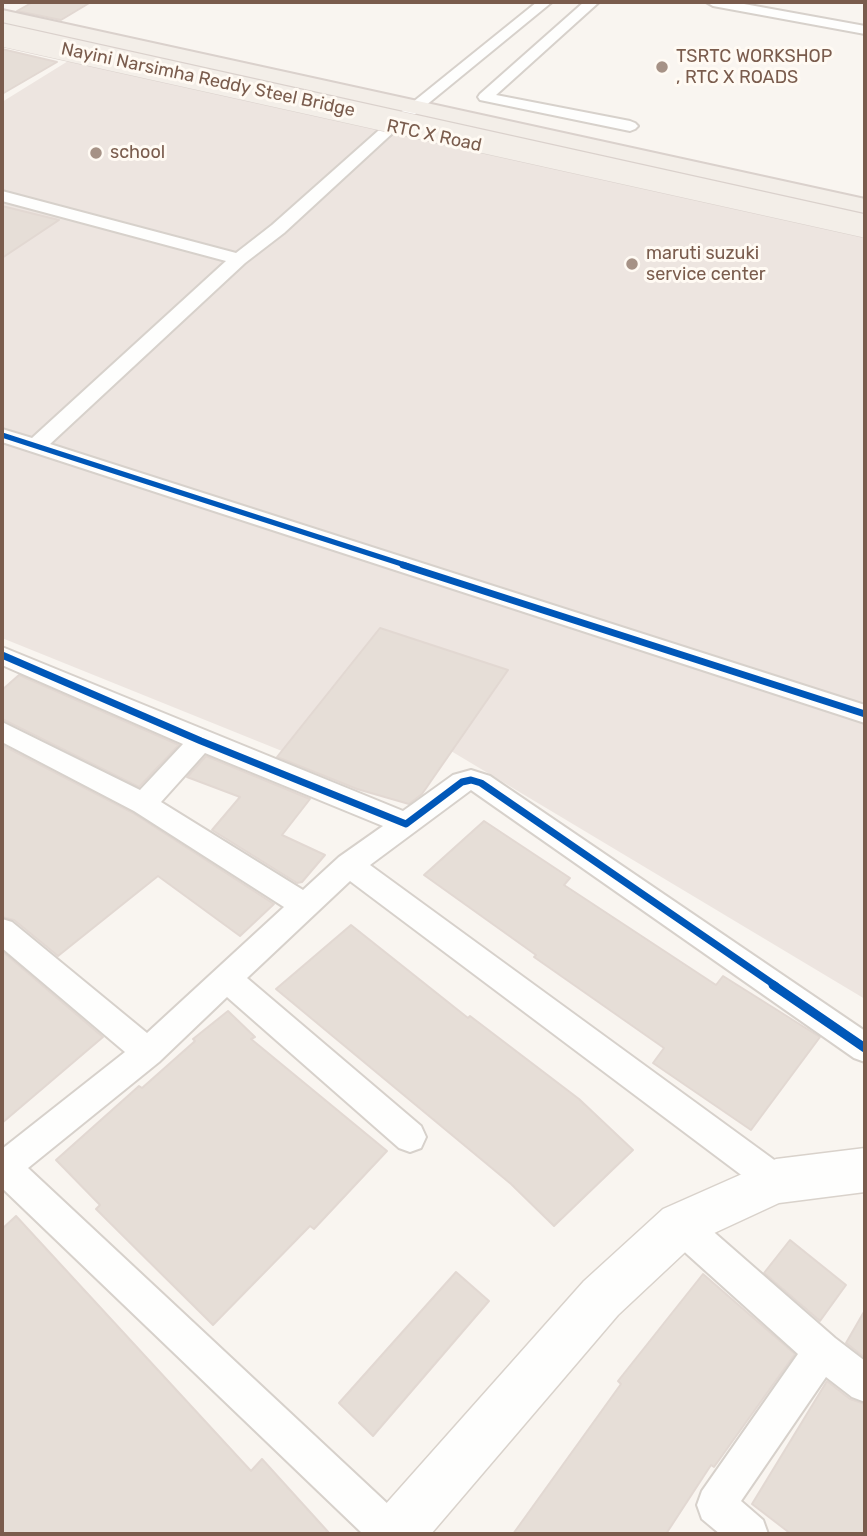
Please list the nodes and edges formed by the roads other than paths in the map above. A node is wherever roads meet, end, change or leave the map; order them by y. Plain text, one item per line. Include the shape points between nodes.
1 (545, 2) edge
2 (713, 2) edge
3 (591, 3) edge
4 (2, 16) edge
5 (2, 24) edge
6 (865, 30) edge
7 (2, 37) edge
8 (415, 108) junction
9 (392, 126) junction
10 (630, 126) dead end
11 (2, 196) edge
12 (865, 206) edge
13 (865, 215) edge
14 (865, 226) edge
15 (865, 232) edge
16 (239, 259) junction
17 (2, 435) edge
18 (35, 446) junction
19 (2, 655) edge
20 (865, 714) edge
21 (2, 731) edge
22 (201, 741) junction
23 (143, 804) junction
24 (406, 824) junction
25 (349, 865) junction
26 (305, 906) junction
27 (2, 931) edge
28 (227, 979) junction
29 (865, 1048) edge
30 (148, 1052) junction
31 (410, 1137) dead end
32 (3, 1168) edge
33 (865, 1170) edge
34 (776, 1181) junction
35 (680, 1225) junction
36 (822, 1350) junction
37 (865, 1384) edge
38 (393, 1534) edge
39 (749, 1534) edge

1 - 8 street
2 - 6 street
3 - 10 street via 485,97
4 - 8 main road, RTC X Road
5 - 13 main road, Nayini Narsimha Reddy Steel Bridge
7 - 9 main road, RTC X Road
7 - 14 main road, Nayini Narsimha Reddy Steel Bridge, bridge
8 - 9 street
8 - 12 main road, RTC X Road
9 - 15 main road, RTC X Road
9 - 16 street
11 - 16 street
16 - 18 street
17 - 18 street
18 - 20 street
19 - 22 street
21 - 23 street
22 - 23 street
22 - 24 street
23 - 26 street
24 - 25 street
24 - 29 street via 462,782 481,783
25 - 26 street
25 - 34 street
26 - 28 street
27 - 30 street
28 - 30 street
28 - 31 street
30 - 32 street
32 - 38 street
33 - 34 street
34 - 35 street
35 - 36 street
35 - 38 street via 601,1298
36 - 37 street
36 - 39 street via 716,1505

